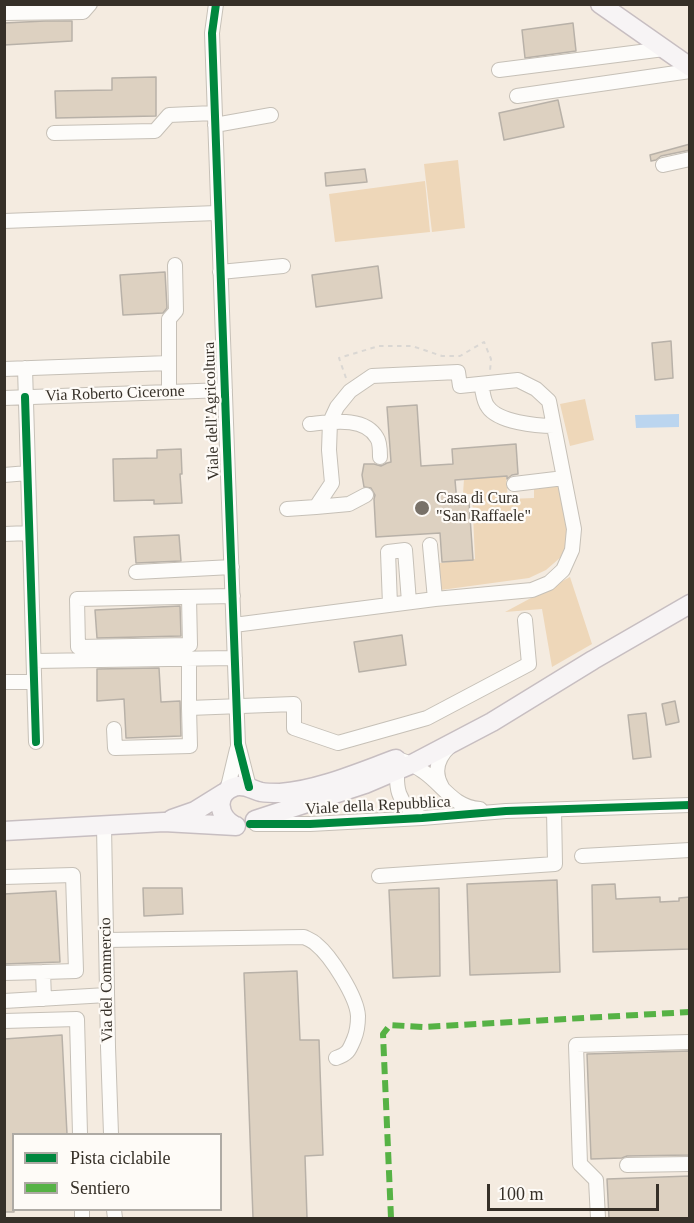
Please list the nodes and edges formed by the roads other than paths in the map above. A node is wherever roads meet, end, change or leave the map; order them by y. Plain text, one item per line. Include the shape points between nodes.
1 (90, 4) edge
2 (206, 4) edge
3 (216, 4) edge
4 (600, 4) edge
5 (4, 13) edge
6 (212, 33) junction
7 (664, 49) junction
8 (690, 69) edge
9 (499, 70) dead end
10 (517, 96) dead end
11 (271, 115) dead end
12 (214, 119) junction
13 (54, 133) dead end
14 (690, 159) edge
15 (663, 165) dead end
16 (217, 213) junction
17 (4, 221) edge
18 (175, 265) dead end
19 (283, 266) dead end
20 (220, 272) junction
21 (169, 363) junction
22 (24, 368) junction
23 (4, 369) edge
24 (485, 383) junction
25 (225, 390) junction
26 (169, 392) junction
27 (26, 397) junction
28 (4, 398) edge
29 (330, 422) junction
30 (310, 424) dead end
31 (554, 426) junction
32 (380, 457) dead end
33 (28, 473) junction
34 (4, 475) edge
35 (564, 478) junction
36 (514, 484) dead end
37 (366, 495) dead end
38 (316, 507) junction
39 (287, 509) dead end
40 (30, 533) junction
41 (4, 534) edge
42 (430, 545) dead end
43 (232, 567) junction
44 (136, 572) dead end
45 (233, 596) junction
46 (189, 597) junction
47 (435, 599) junction
48 (409, 602) junction
49 (690, 604) edge
50 (390, 605) junction
51 (525, 620) dead end
52 (234, 625) junction
53 (189, 658) junction
54 (235, 658) junction
55 (593, 660) junction
56 (34, 661) junction
57 (4, 682) edge
58 (34, 682) junction
59 (237, 707) junction
60 (189, 708) junction
61 (114, 729) dead end
62 (36, 742) dead end
63 (453, 743) junction
64 (238, 744) junction
65 (402, 765) junction
66 (250, 788) junction
67 (226, 792) junction
68 (445, 792) junction
69 (690, 805) edge
70 (554, 810) junction
71 (506, 811) junction
72 (422, 818) junction
73 (164, 822) junction
74 (247, 823) junction
75 (104, 826) junction
76 (4, 831) edge
77 (690, 850) edge
78 (582, 855) dead end
79 (379, 876) dead end
80 (4, 877) edge
81 (106, 939) junction
82 (43, 972) junction
83 (4, 973) edge
84 (107, 995) junction
85 (44, 999) junction
86 (4, 1001) edge
87 (4, 1021) edge
88 (690, 1042) edge
89 (336, 1058) dead end
90 (80, 1133) edge
91 (111, 1133) edge
92 (690, 1164) edge
93 (627, 1165) dead end
94 (598, 1218) edge

1 - 5 street via 83,12
2 - 6 street, Viale dell'Agricoltura
3 - 6 street, Viale dell'Agricoltura
4 - 7 main road
6 - 12 street, Viale dell'Agricoltura
7 - 8 main road
7 - 9 street
8 - 10 street
11 - 12 street
12 - 13 street via 169,115 155,131
12 - 16 street, Viale dell'Agricoltura
14 - 15 street
16 - 17 street
16 - 20 street, Viale dell'Agricoltura
18 - 21 street via 176,311 168,320
19 - 20 street
20 - 25 street, Viale dell'Agricoltura
21 - 22 street
21 - 26 street
22 - 23 street
22 - 27 street
24 - 29 street via 460,386 458,372 372,376 350,391
24 - 31 street via 487,406 495,414
24 - 31 street via 518,380 537,389 549,401
25 - 26 street, Via Roberto Cicerone
25 - 43 street, Viale dell'Agricoltura
26 - 27 street, Via Roberto Cicerone
27 - 28 street, Via Roberto Cicerone
27 - 33 street
29 - 30 street
29 - 32 street via 356,422 368,428 378,438
29 - 38 street via 332,483
31 - 35 street
33 - 34 street
33 - 40 street
35 - 36 street
35 - 47 street via 574,530 572,550 563,570 549,583 531,590
37 - 38 street via 349,504
38 - 39 street
40 - 41 street
40 - 56 street
42 - 47 street
43 - 44 street
43 - 45 street, Viale dell'Agricoltura
45 - 46 street
45 - 52 street, Viale dell'Agricoltura
46 - 46 street via 77,599 78,647 190,645
47 - 48 street
48 - 50 street
48 - 50 street via 405,550 388,552
49 - 55 main road
50 - 52 street
51 - 59 street via 529,664 427,718 338,743 294,728 294,704
52 - 54 street, Viale dell'Agricoltura
53 - 54 street
53 - 56 street
53 - 60 street
54 - 59 street, Viale dell'Agricoltura
55 - 63 main road
55 - 65 main road
56 - 58 street
57 - 58 street
58 - 62 street
59 - 60 street
59 - 64 street, Viale dell'Agricoltura
60 - 61 street via 190,746 115,748
63 - 65 main road
63 - 68 street, Viale della Repubblica via 444,751 437,768
64 - 66 street, Viale dell'Agricoltura
64 - 67 street, Viale dell'Agricoltura
65 - 66 main road via 291,792
65 - 68 street, Viale della Repubblica via 433,779
65 - 72 street, Viale della Repubblica via 396,782 399,794 405,806
65 - 74 main road via 365,784
66 - 67 main road via 235,786
66 - 74 main road via 261,804
67 - 73 main road, Viale della Repubblica via 195,811
67 - 74 main road via 221,799 224,818
68 - 71 street, Viale della Repubblica via 475,809
69 - 70 street, Viale della Repubblica
70 - 71 street, Viale della Repubblica
70 - 79 street via 555,864
71 - 72 street, Viale della Repubblica
72 - 74 street, Viale della Repubblica
73 - 74 main road, Viale della Repubblica
73 - 75 main road, Viale della Repubblica
75 - 76 main road, Viale della Repubblica
75 - 81 street, Via del Commercio
77 - 78 street
80 - 82 street via 73,875 76,971
81 - 84 street, Via del Commercio
81 - 89 street via 304,937 331,960 352,994 358,1015 351,1047
82 - 83 street
82 - 85 street
84 - 85 street
84 - 91 street, Via del Commercio
85 - 86 street
87 - 90 street via 77,1019
88 - 94 street via 576,1045 580,1164 596,1180
92 - 93 street

